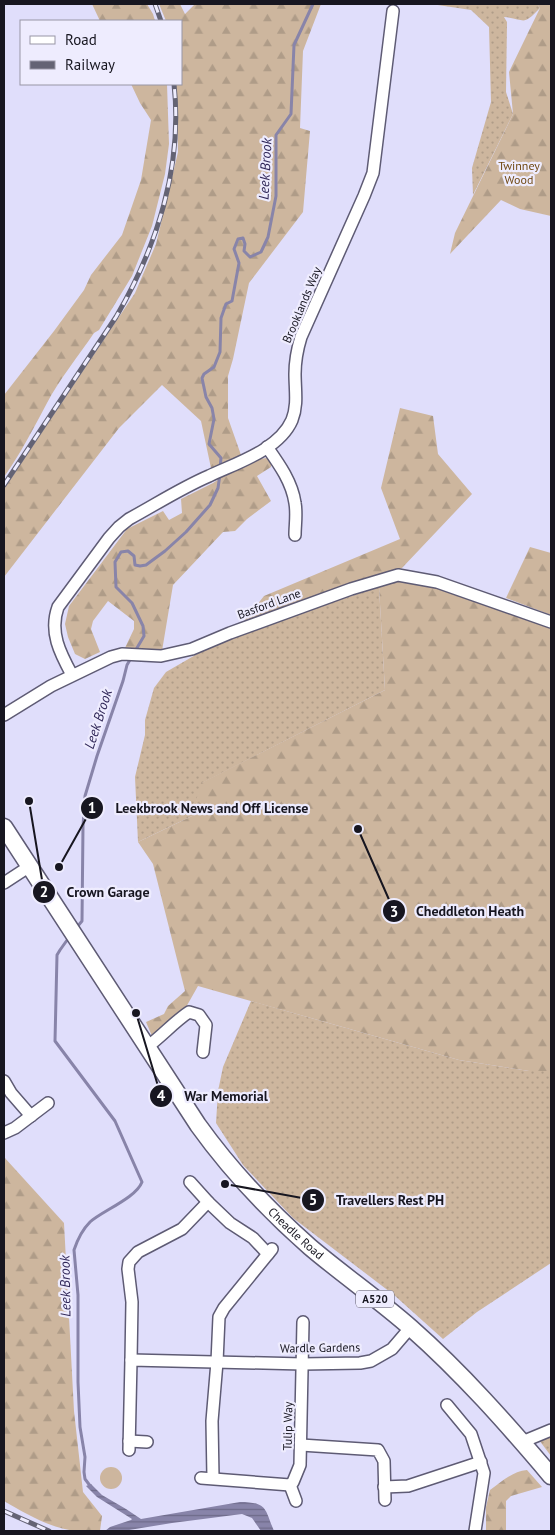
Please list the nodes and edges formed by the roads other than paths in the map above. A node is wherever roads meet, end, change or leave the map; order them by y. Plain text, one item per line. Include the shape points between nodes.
1 (393, 11) dead end
2 (268, 447) junction
3 (295, 535) dead end
4 (551, 622) edge
5 (72, 675) junction
6 (4, 715) edge
7 (4, 827) edge
8 (30, 866) junction
9 (4, 883) edge
10 (147, 1047) junction
11 (203, 1052) dead end
12 (4, 1081) edge
13 (48, 1103) dead end
14 (30, 1116) junction
15 (4, 1133) edge
16 (190, 1182) dead end
17 (208, 1202) junction
18 (303, 1322) dead end
19 (410, 1328) junction
20 (131, 1360) junction
21 (217, 1362) junction
22 (303, 1364) junction
23 (447, 1405) dead end
24 (551, 1430) edge
25 (147, 1442) dead end
26 (522, 1442) junction
27 (301, 1445) junction
28 (480, 1462) junction
29 (551, 1476) edge
30 (201, 1478) dead end
31 (213, 1478) junction
32 (290, 1485) junction
33 (384, 1487) junction
34 (385, 1500) dead end
35 (296, 1501) dead end
36 (475, 1531) edge

1 - 2 street, Brooklands Way via 373,173 301,337 296,355 296,407 292,419 280,437
2 - 3 street via 293,493
2 - 5 street, Brooklands Way via 209,475 119,527 54,616 62,657
4 - 5 street, Basford Lane via 437,582 398,575 351,589 192,649 161,656 111,656
5 - 6 street, Basford Lane
7 - 8 highway, Cheadle Road / A520
8 - 9 street
8 - 10 highway, Cheadle Road / A520
10 - 11 street via 189,1012 199,1015 206,1025
10 - 19 highway, Cheadle Road / A520 via 198,1125 254,1195 310,1247
12 - 14 street
13 - 14 street
14 - 15 street
16 - 17 street
17 - 20 street via 182,1229 138,1252 129,1262
17 - 21 street via 230,1223 270,1252 219,1317
18 - 22 street, Tulip Way
19 - 22 street, Wardle Gardens via 392,1349 371,1361
19 - 26 highway, Cheadle Road / A520 via 462,1377
20 - 21 street, Wardle Gardens
20 - 25 street via 129,1446
21 - 22 street, Wardle Gardens
21 - 31 street via 212,1420
22 - 27 street, Tulip Way
23 - 28 street via 471,1434
24 - 26 street
26 - 29 highway, Cheadle Road / A520
27 - 32 street, Tulip Way via 300,1465
27 - 33 street via 378,1450 384,1462
28 - 33 street via 408,1486
28 - 36 street via 484,1473
30 - 31 street
31 - 32 street
32 - 35 street
33 - 34 street

